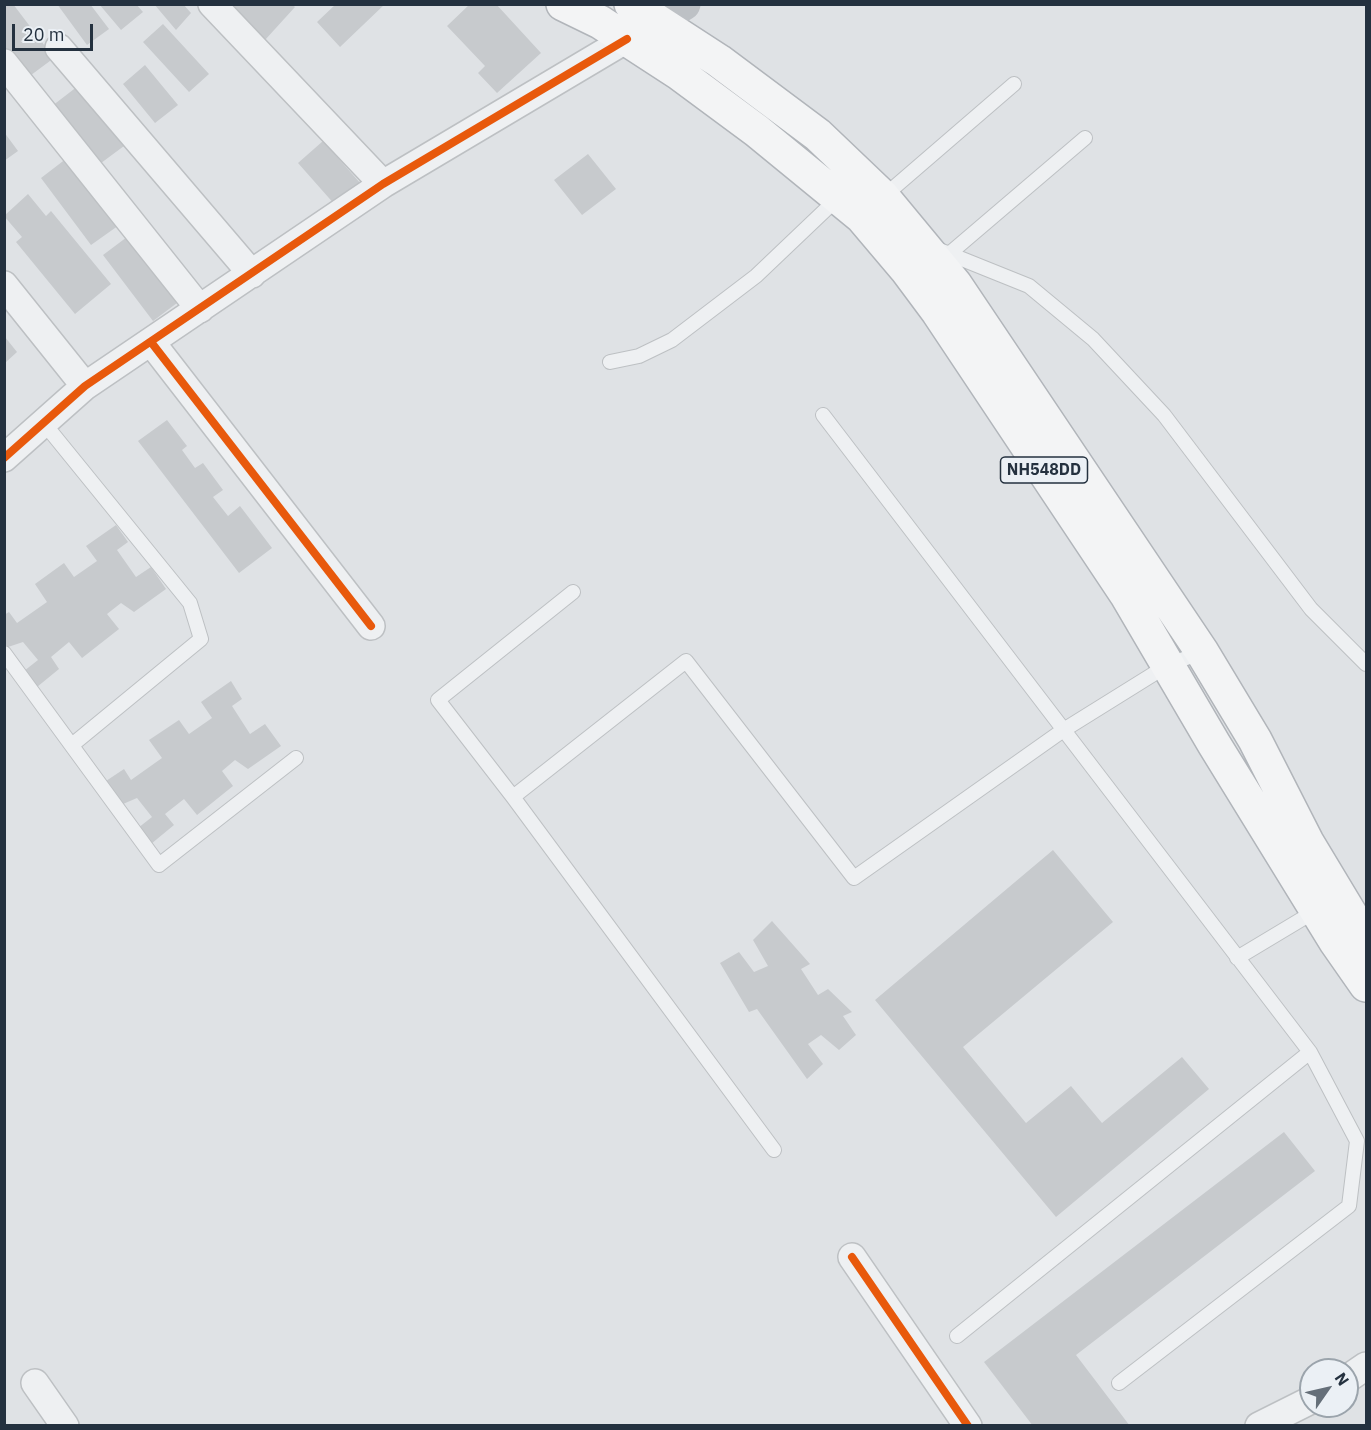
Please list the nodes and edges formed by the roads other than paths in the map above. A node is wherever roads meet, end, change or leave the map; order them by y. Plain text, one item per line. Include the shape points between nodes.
1 (212, 4) edge
2 (563, 4) edge
3 (631, 4) edge
4 (672, 12) edge
5 (627, 39) junction
6 (59, 48) dead end
7 (4, 63) edge
8 (1014, 84) dead end
9 (1085, 138) dead end
10 (383, 184) junction
11 (839, 197) junction
12 (883, 197) junction
13 (917, 243) junction
14 (252, 274) junction
15 (4, 285) edge
16 (200, 309) junction
17 (151, 342) junction
18 (610, 362) dead end
19 (85, 386) junction
20 (823, 415) dead end
21 (43, 422) junction
22 (4, 458) edge
23 (573, 592) dead end
24 (371, 626) dead end
25 (1202, 652) junction
26 (4, 653) edge
27 (1366, 664) edge
28 (1168, 665) junction
29 (1062, 731) junction
30 (72, 745) junction
31 (296, 758) dead end
32 (513, 797) junction
33 (1317, 910) junction
34 (1366, 940) edge
35 (1237, 958) junction
36 (1366, 985) edge
37 (1310, 1052) junction
38 (774, 1150) dead end
39 (852, 1257) dead end
40 (957, 1336) dead end
41 (35, 1383) dead end
42 (1119, 1383) dead end
43 (1299, 1406) edge
44 (65, 1425) edge
45 (968, 1425) edge
46 (1258, 1425) edge

1 - 10 street
2 - 5 highway, NH548DD
3 - 4 highway, NH548DD
4 - 5 main road
4 - 12 highway, NH548DD via 818,135
5 - 10 street
5 - 11 highway, NH548DD via 758,131
6 - 14 street
7 - 16 street
8 - 12 lane
9 - 13 lane
10 - 14 street
11 - 13 highway, NH548DD via 862,217
11 - 18 lane via 756,276 672,340 639,356
12 - 13 highway, NH548DD
13 - 25 highway, NH548DD via 955,284
13 - 27 lane via 1029,286 1093,339 1164,415 1311,609
13 - 28 highway, NH548DD via 938,312 1126,594
14 - 16 street
15 - 19 street
16 - 17 street
17 - 19 street
17 - 24 street
19 - 21 street
20 - 29 lane
21 - 22 street
21 - 30 lane via 190,603 201,639
23 - 32 lane via 438,700
25 - 28 lane
25 - 34 highway, NH548DD
26 - 30 lane
28 - 29 lane
28 - 33 highway, NH548DD
29 - 32 lane via 854,878 686,661
29 - 35 lane
30 - 31 lane via 159,864
32 - 38 lane
33 - 35 lane
33 - 36 highway, NH548DD
35 - 37 lane
37 - 40 lane
37 - 42 lane via 1358,1141 1349,1206
39 - 45 street
41 - 44 street
43 - 46 street

